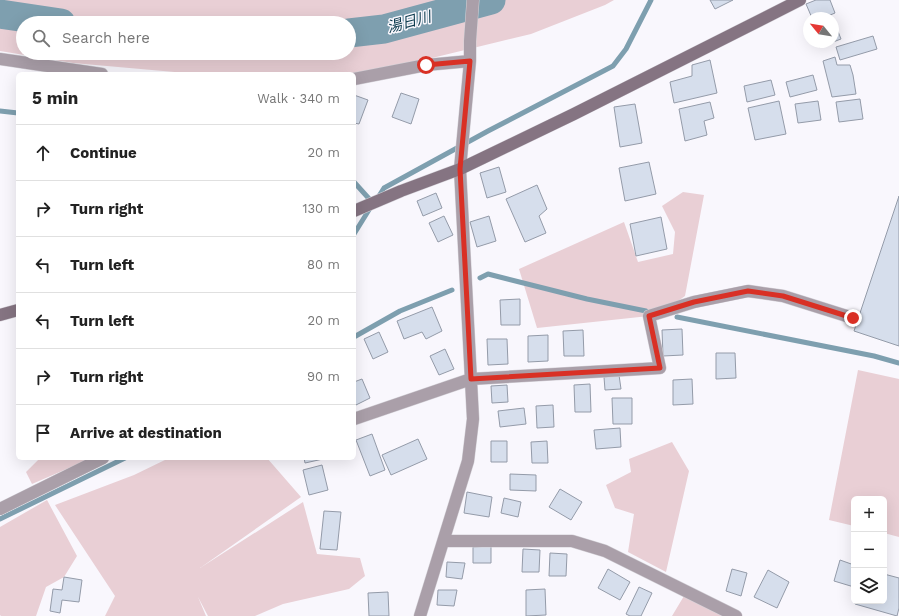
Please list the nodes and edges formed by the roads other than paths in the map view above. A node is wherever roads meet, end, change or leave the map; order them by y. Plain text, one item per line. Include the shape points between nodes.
1 (473, 0) edge
2 (800, 0) edge
3 (0, 59) edge
4 (470, 61) junction
5 (88, 72) edge
6 (356, 79) edge
7 (461, 163) junction
8 (358, 209) edge
9 (16, 311) edge
10 (0, 315) edge
11 (853, 318) dead end
12 (471, 379) junction
13 (356, 418) edge
14 (99, 460) edge
15 (0, 509) edge
16 (444, 541) junction
17 (420, 616) edge
18 (736, 616) edge

1 - 4 street
2 - 7 street via 581,110
3 - 5 street
4 - 6 street via 426,65
4 - 7 street
7 - 8 street
7 - 12 street
9 - 10 street
11 - 12 street via 783,296 748,291 694,302 649,316 660,368
12 - 13 street
12 - 16 street via 473,418 468,461
14 - 15 street
16 - 17 street
16 - 18 street via 572,541 604,551

